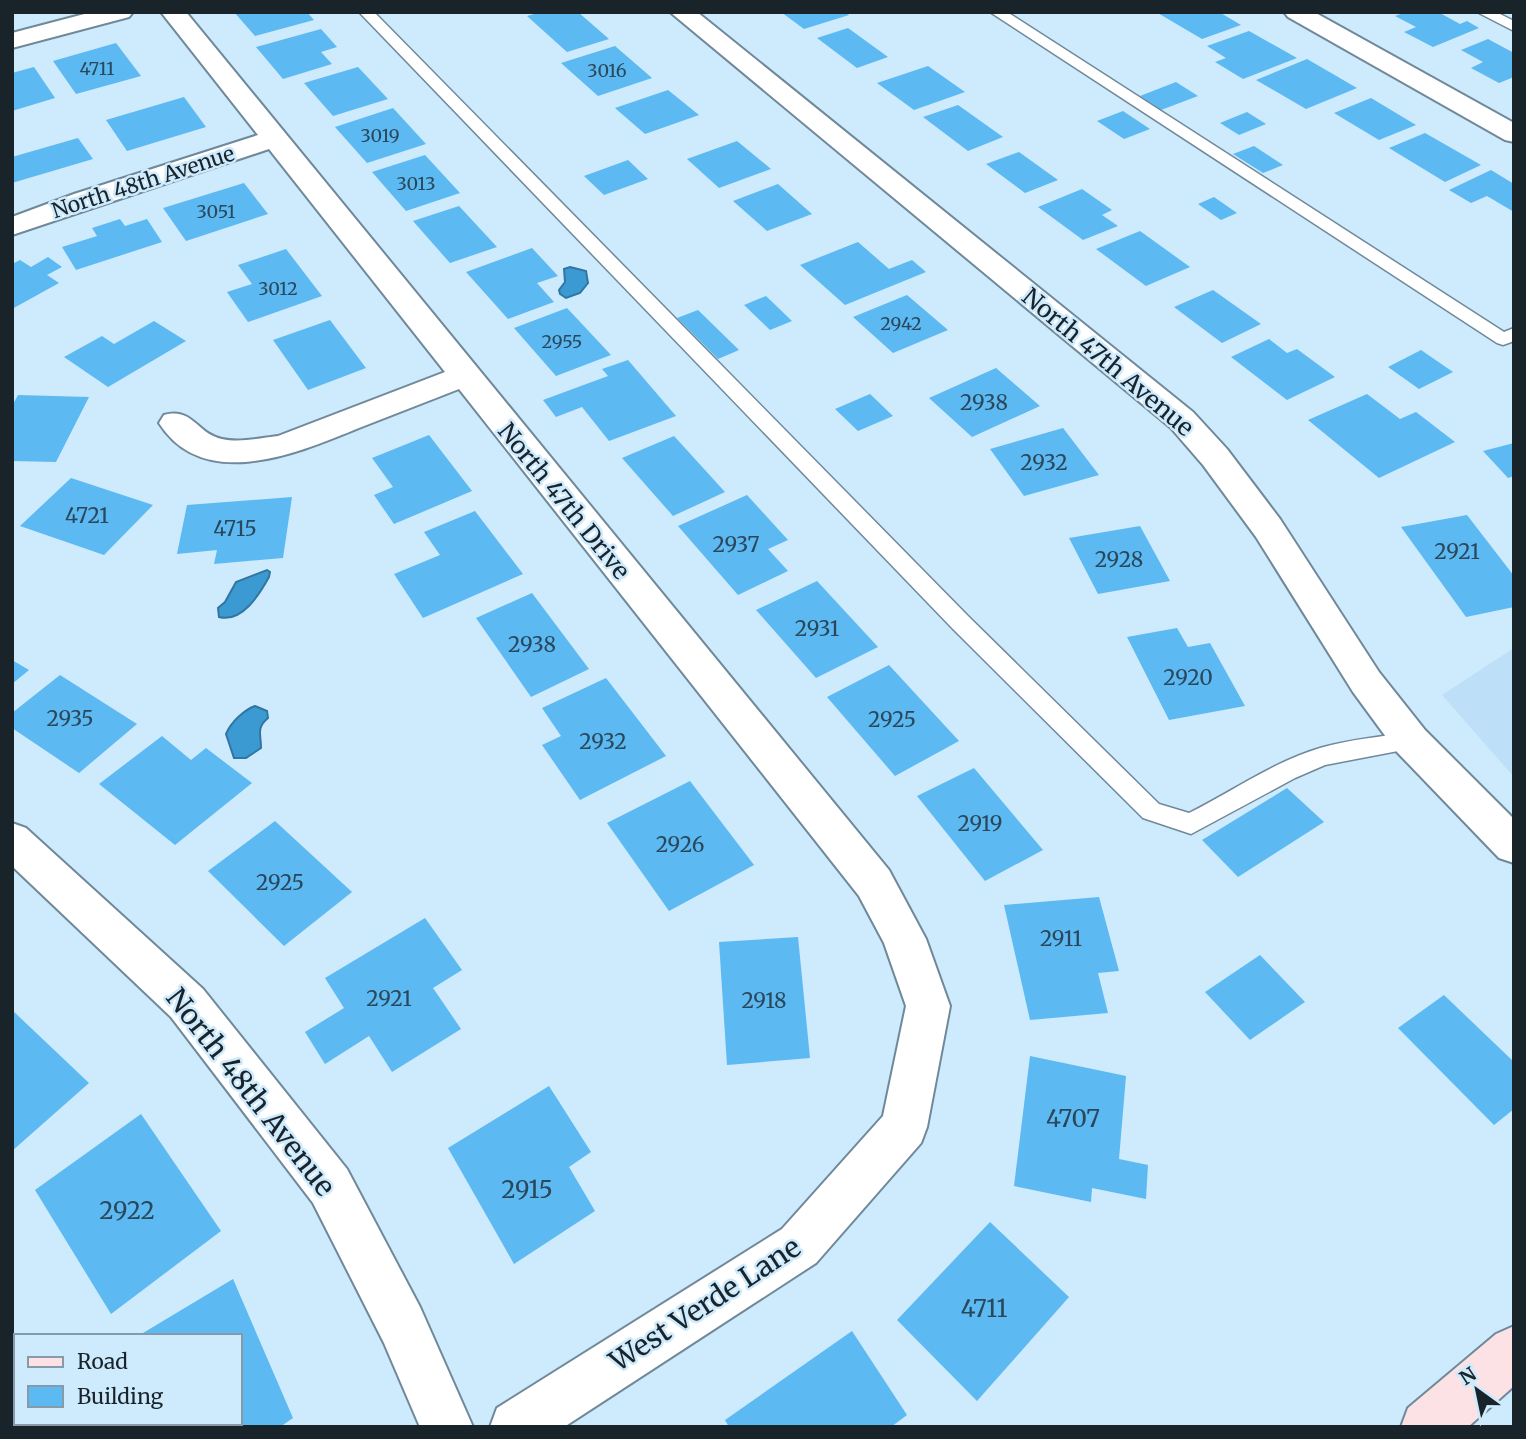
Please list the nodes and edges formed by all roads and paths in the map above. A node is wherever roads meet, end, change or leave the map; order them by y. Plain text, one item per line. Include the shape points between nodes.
1 (121, 12) edge
2 (173, 12) edge
3 (366, 12) edge
4 (682, 12) edge
5 (997, 12) edge
6 (1296, 12) edge
7 (1484, 12) edge
8 (1514, 27) edge
9 (12, 41) edge
10 (1514, 134) edge
11 (274, 139) junction
12 (12, 227) edge
13 (1514, 334) edge
14 (463, 376) junction
15 (175, 423) dead end
16 (1411, 741) junction
17 (12, 840) edge
18 (1514, 846) edge
19 (928, 1006) joint
20 (1514, 1352) edge
21 (447, 1427) edge
22 (516, 1427) edge
23 (1427, 1427) edge

1 - 9 street
2 - 11 street, North 47th Drive
3 - 16 lane via 951,613 1151,811 1191,824 1282,773 1323,756
4 - 16 street, North 47th Avenue via 1182,420 1268,528 1366,682
5 - 13 lane via 1503,339
6 - 10 street
7 - 8 lane
11 - 12 street, North 48th Avenue
11 - 14 street, North 47th Drive
14 - 15 street via 284,446 217,450
14 - 19 street, North 47th Drive via 874,883 904,939
16 - 18 street, North 47th Avenue
17 - 21 street, North 48th Avenue via 187,1003 330,1186
19 - 22 street, West Verde Lane via 904,1126 799,1246
20 - 23 main road

